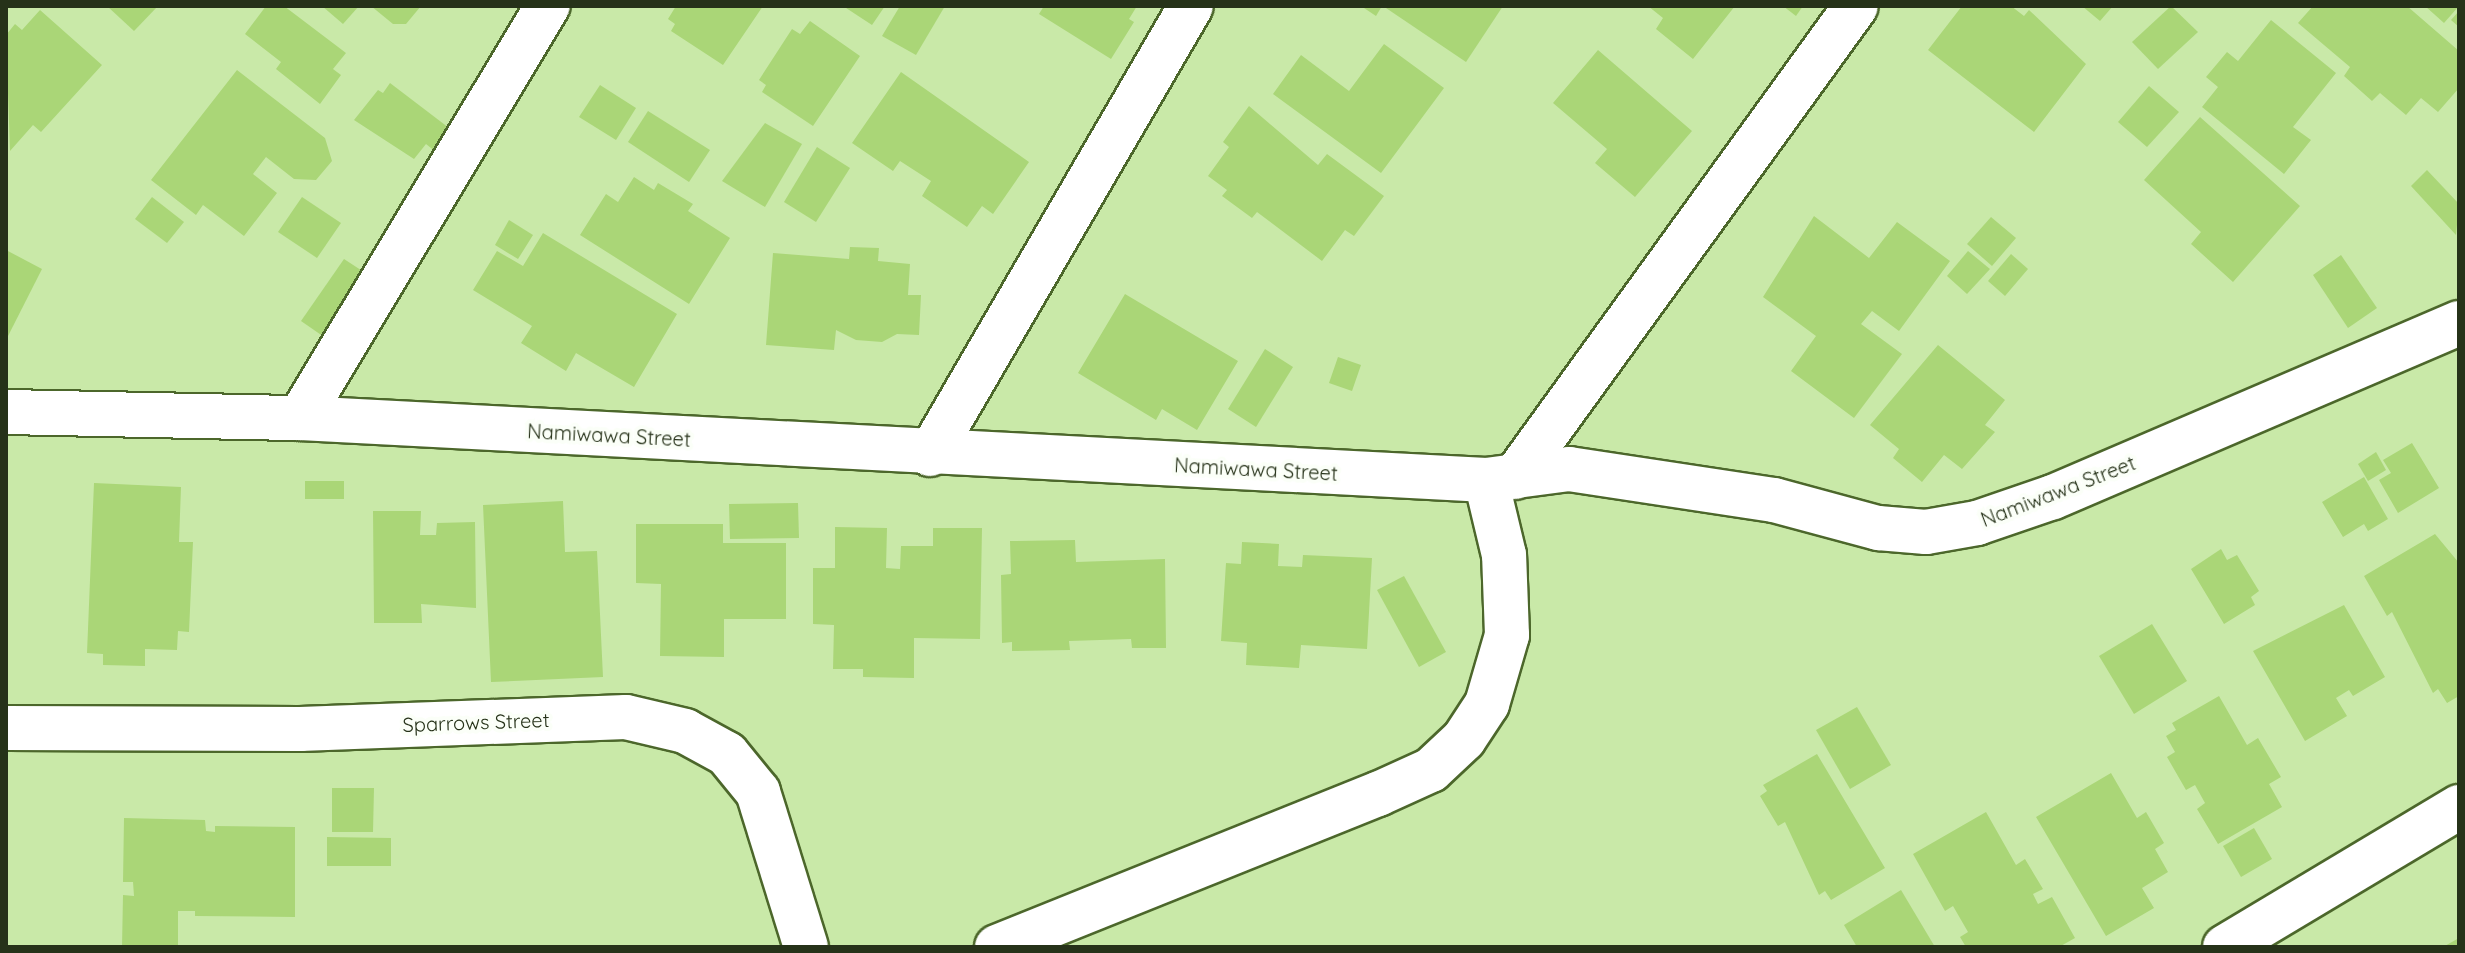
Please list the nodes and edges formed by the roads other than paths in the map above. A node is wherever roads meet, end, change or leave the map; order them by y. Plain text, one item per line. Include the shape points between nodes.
1 (548, 6) edge
2 (1191, 6) edge
3 (1856, 6) edge
4 (2459, 323) edge
5 (6, 412) edge
6 (300, 418) junction
7 (930, 454) junction
8 (1500, 479) junction
9 (6, 728) edge
10 (2459, 807) edge
11 (806, 947) edge
12 (997, 947) edge
13 (2225, 947) edge

1 - 6 street
2 - 7 street
3 - 8 street
4 - 8 street, Namiwawa Street via 2026,508 1926,532 1878,528 1774,500 1569,469
5 - 6 street, Namiwawa Street
6 - 7 street, Namiwawa Street
7 - 8 street, Namiwawa Street
8 - 12 street via 1507,635 1487,704 1464,739 1431,770
9 - 11 street, Sparrows Street via 300,729 626,717 685,731 727,754 758,792
10 - 13 street

